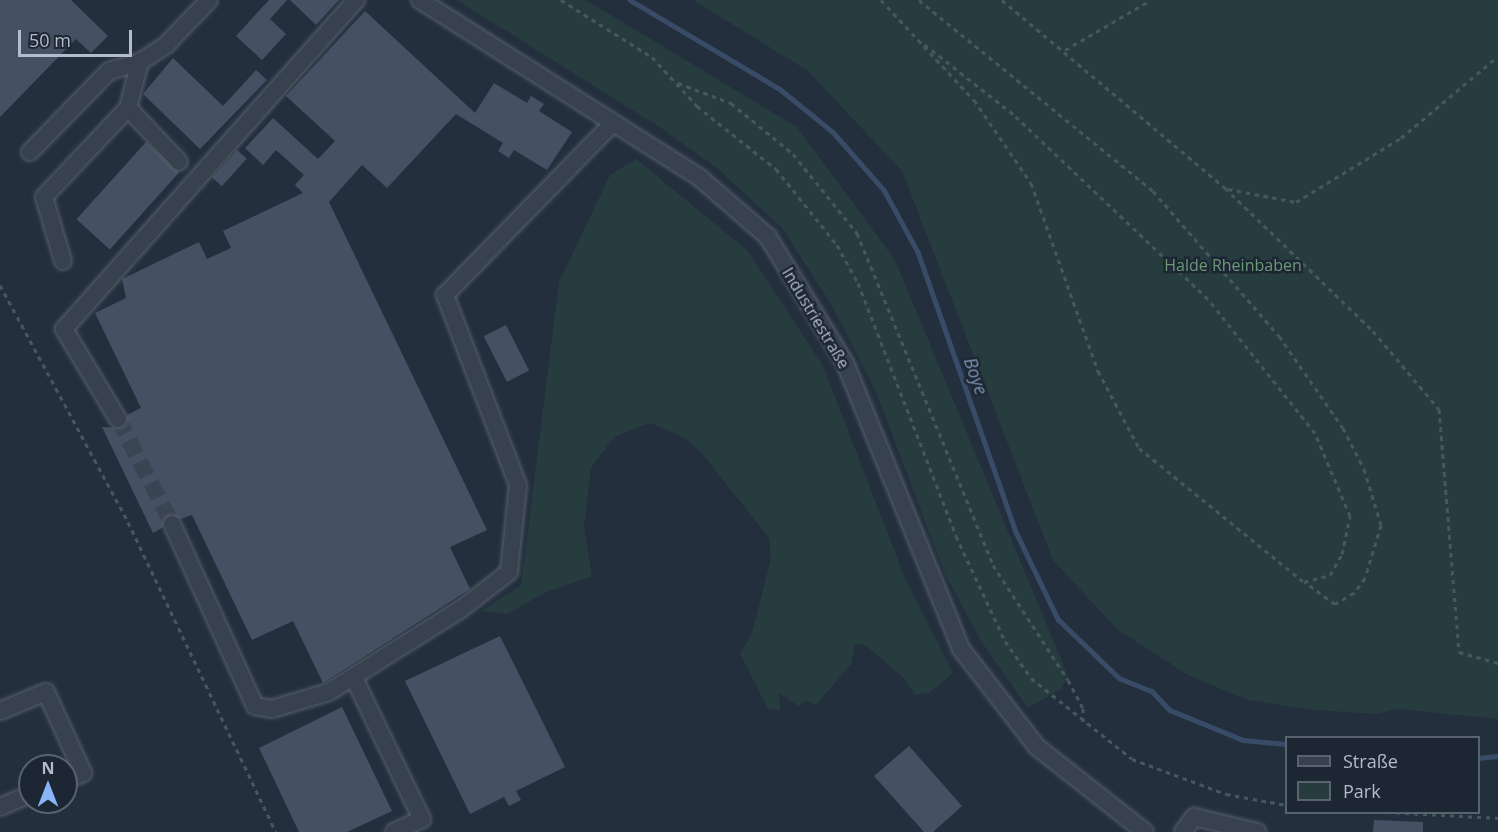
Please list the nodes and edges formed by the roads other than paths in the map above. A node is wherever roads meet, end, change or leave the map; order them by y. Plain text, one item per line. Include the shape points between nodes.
1 (209, 0) edge
2 (356, 0) edge
3 (420, 0) edge
4 (140, 62) junction
5 (128, 108) junction
6 (613, 123) junction
7 (30, 152) dead end
8 (178, 162) dead end
9 (63, 261) dead end
10 (118, 419) tunnel mouth
11 (172, 524) tunnel mouth
12 (354, 678) junction
13 (0, 711) edge
14 (74, 754) edge
15 (78, 762) edge
16 (78, 775) edge
17 (18, 799) edge
18 (0, 807) edge
19 (394, 832) edge
20 (1145, 832) edge
21 (1182, 832) edge
22 (1257, 832) edge

1 - 4 street via 166,45
2 - 10 street via 64,329
3 - 6 street, Industriestraße
4 - 5 street
4 - 7 street via 110,71
5 - 8 street
5 - 9 street via 44,197
6 - 12 street via 445,295 518,485 509,572
6 - 20 street, Industriestraße via 700,178 768,237 845,363 961,648 1037,747
11 - 12 street via 255,706 272,709 329,692
12 - 19 street via 422,819
13 - 14 street via 46,692
15 - 16 street via 83,773
17 - 18 street
21 - 22 street via 1194,817

